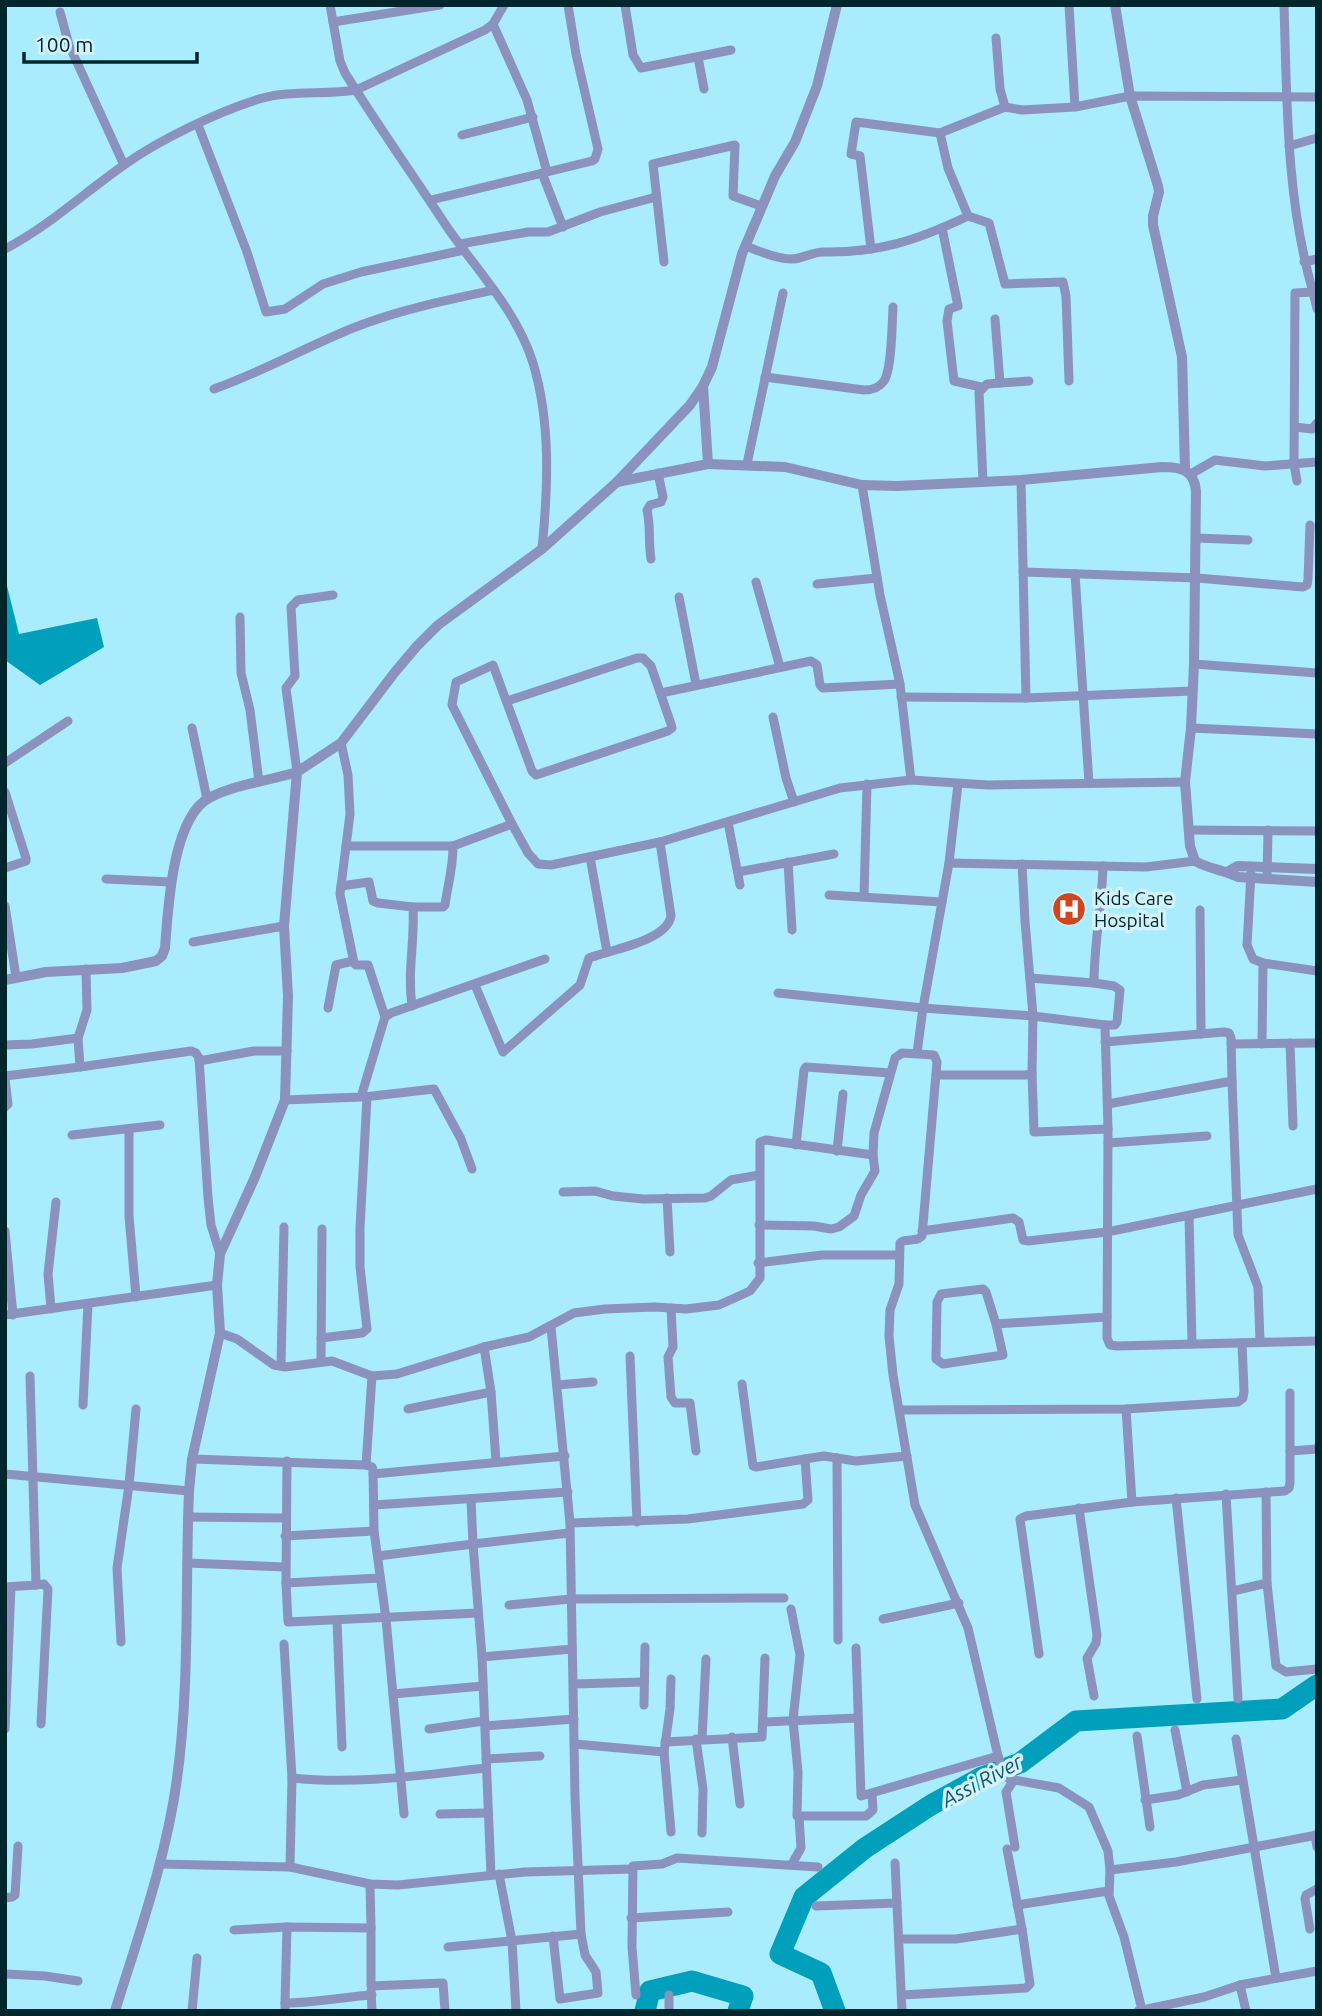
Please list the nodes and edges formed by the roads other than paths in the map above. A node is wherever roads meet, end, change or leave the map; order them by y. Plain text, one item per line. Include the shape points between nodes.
1 (330, 5) edge
2 (440, 5) edge
3 (504, 5) edge
4 (568, 5) edge
5 (625, 5) edge
6 (837, 5) edge
7 (1069, 5) edge
8 (1115, 5) edge
9 (1284, 5) edge
10 (60, 12) dead end
11 (333, 22) junction
12 (494, 24) junction
13 (996, 38) dead end
14 (732, 50) dead end
15 (698, 57) junction
16 (704, 89) dead end
17 (356, 90) junction
18 (1130, 96) junction
19 (1287, 96) junction
20 (1317, 97) edge
21 (1005, 107) junction
22 (1075, 107) junction
23 (533, 117) junction
24 (198, 125) junction
25 (940, 132) junction
26 (462, 135) dead end
27 (1317, 138) edge
28 (1289, 146) junction
29 (124, 165) junction
30 (545, 172) junction
31 (656, 197) junction
32 (431, 200) junction
33 (761, 206) junction
34 (968, 216) junction
35 (563, 227) junction
36 (942, 228) junction
37 (745, 246) junction
38 (462, 247) junction
39 (5, 249) edge
40 (871, 249) junction
41 (1317, 259) edge
42 (664, 262) dead end
43 (1304, 262) junction
44 (494, 290) junction
45 (783, 293) dead end
46 (1315, 293) edge
47 (893, 307) dead end
48 (1317, 309) edge
49 (995, 319) dead end
50 (765, 377) junction
51 (1029, 381) dead end
52 (1069, 381) dead end
53 (1000, 383) junction
54 (703, 386) junction
55 (982, 387) junction
56 (214, 389) dead end
57 (1317, 423) edge
58 (1294, 427) junction
59 (1317, 462) edge
60 (708, 464) junction
61 (747, 464) junction
62 (1294, 464) junction
63 (1188, 472) junction
64 (658, 473) junction
65 (1021, 480) junction
66 (1297, 481) dead end
67 (617, 482) junction
68 (983, 482) junction
69 (862, 485) junction
70 (1310, 524) dead end
71 (1196, 538) junction
72 (1248, 540) dead end
73 (542, 548) junction
74 (651, 559) dead end
75 (1023, 572) junction
76 (1075, 574) junction
77 (877, 578) junction
78 (1197, 578) junction
79 (756, 582) dead end
80 (817, 584) dead end
81 (333, 596) dead end
82 (679, 597) dead end
83 (240, 617) dead end
84 (1194, 664) junction
85 (780, 667) junction
86 (1317, 673) edge
87 (696, 684) junction
88 (900, 684) junction
89 (1192, 691) junction
90 (661, 693) junction
91 (1084, 696) junction
92 (901, 697) junction
93 (1026, 698) junction
94 (508, 701) junction
95 (774, 717) dead end
96 (68, 721) dead end
97 (192, 728) dead end
98 (1191, 728) junction
99 (1317, 734) edge
100 (341, 743) junction
101 (5, 763) edge
102 (297, 772) junction
103 (911, 780) junction
104 (258, 782) junction
105 (1185, 782) junction
106 (1089, 783) junction
107 (867, 784) junction
108 (958, 785) junction
109 (5, 792) edge
110 (207, 799) junction
111 (794, 802) junction
112 (7, 805) edge
113 (728, 822) junction
114 (512, 824) junction
115 (1189, 830) junction
116 (1268, 830) junction
117 (1317, 831) edge
118 (660, 842) junction
119 (346, 846) junction
120 (453, 846) junction
121 (834, 854) dead end
122 (590, 857) junction
123 (1195, 861) junction
124 (788, 862) junction
125 (948, 863) junction
126 (1022, 864) junction
127 (1103, 866) junction
128 (1251, 866) junction
129 (1268, 866) junction
130 (5, 868) edge
131 (1317, 869) edge
132 (738, 872) junction
133 (1227, 872) junction
134 (106, 878) dead end
135 (1251, 878) junction
136 (1267, 879) junction
137 (171, 882) junction
138 (1317, 882) edge
139 (740, 885) dead end
140 (341, 886) junction
141 (829, 895) dead end
142 (864, 897) junction
143 (942, 902) junction
144 (5, 905) edge
145 (413, 907) junction
146 (1199, 910) dead end
147 (284, 926) junction
148 (792, 930) dead end
149 (192, 942) dead end
150 (607, 952) junction
151 (545, 959) dead end
152 (353, 961) junction
153 (1263, 963) junction
154 (86, 969) junction
155 (1317, 971) edge
156 (11, 978) edge
157 (1030, 978) junction
158 (1094, 983) junction
159 (475, 985) junction
160 (778, 993) dead end
161 (412, 1006) junction
162 (923, 1007) junction
163 (328, 1008) dead end
164 (1033, 1016) junction
165 (385, 1017) junction
166 (1105, 1026) junction
167 (1201, 1034) junction
168 (78, 1038) junction
169 (1105, 1042) junction
170 (1317, 1043) edge
171 (1231, 1044) junction
172 (1262, 1044) junction
173 (1290, 1044) junction
174 (5, 1045) edge
175 (286, 1051) junction
176 (917, 1053) junction
177 (199, 1058) junction
178 (80, 1067) junction
179 (890, 1073) junction
180 (1032, 1073) junction
181 (936, 1076) junction
182 (5, 1078) edge
183 (1232, 1081) junction
184 (843, 1094) dead end
185 (364, 1097) junction
186 (285, 1100) junction
187 (1108, 1104) junction
188 (5, 1107) edge
189 (160, 1125) dead end
190 (1293, 1126) dead end
191 (129, 1129) junction
192 (1108, 1129) junction
193 (72, 1135) dead end
194 (1207, 1136) dead end
195 (1108, 1143) junction
196 (796, 1145) junction
197 (837, 1151) junction
198 (873, 1155) junction
199 (472, 1169) dead end
200 (759, 1175) junction
201 (1317, 1189) edge
202 (563, 1192) dead end
203 (667, 1198) junction
204 (56, 1202) dead end
205 (1236, 1205) junction
206 (1189, 1216) junction
207 (758, 1226) junction
208 (284, 1227) dead end
209 (322, 1229) dead end
210 (5, 1231) edge
211 (922, 1231) junction
212 (1107, 1232) junction
213 (670, 1252) dead end
214 (220, 1254) junction
215 (899, 1255) junction
216 (758, 1263) junction
217 (217, 1285) junction
218 (136, 1297) junction
219 (88, 1304) junction
220 (671, 1308) junction
221 (51, 1309) junction
222 (9, 1315) edge
223 (1107, 1317) junction
224 (996, 1324) junction
225 (551, 1326) junction
226 (220, 1333) junction
227 (321, 1338) junction
228 (1260, 1341) junction
229 (1317, 1341) edge
230 (1242, 1343) junction
231 (1192, 1344) junction
232 (484, 1347) junction
233 (630, 1356) dead end
234 (321, 1362) junction
235 (281, 1366) junction
236 (30, 1376) dead end
237 (372, 1376) junction
238 (593, 1382) dead end
239 (557, 1384) junction
240 (742, 1384) dead end
241 (491, 1392) junction
242 (1290, 1393) dead end
243 (83, 1405) dead end
244 (136, 1409) dead end
245 (408, 1409) dead end
246 (1126, 1409) junction
247 (900, 1410) junction
248 (1317, 1449) edge
249 (696, 1451) dead end
250 (1290, 1451) junction
251 (565, 1456) junction
252 (908, 1457) junction
253 (837, 1458) junction
254 (192, 1459) junction
255 (805, 1459) junction
256 (287, 1461) junction
257 (496, 1461) junction
258 (366, 1465) junction
259 (5, 1474) edge
260 (373, 1474) junction
261 (35, 1478) junction
262 (129, 1485) junction
263 (189, 1491) junction
264 (568, 1492) junction
265 (1266, 1492) junction
266 (1226, 1494) junction
267 (1176, 1498) junction
268 (471, 1499) junction
269 (1132, 1502) junction
270 (373, 1505) junction
271 (1079, 1508) junction
272 (188, 1517) junction
273 (285, 1518) junction
274 (637, 1522) junction
275 (570, 1528) junction
276 (374, 1531) junction
277 (285, 1536) junction
278 (473, 1544) junction
279 (378, 1556) junction
280 (187, 1563) junction
281 (285, 1567) junction
282 (380, 1578) junction
283 (286, 1583) junction
284 (1267, 1584) junction
285 (36, 1585) junction
286 (8, 1587) edge
287 (1233, 1591) junction
288 (784, 1598) dead end
289 (571, 1599) junction
290 (959, 1603) junction
291 (509, 1605) dead end
292 (791, 1609) dead end
293 (478, 1613) junction
294 (386, 1619) junction
295 (883, 1619) dead end
296 (337, 1621) junction
297 (838, 1640) dead end
298 (121, 1642) dead end
299 (284, 1644) dead end
300 (645, 1647) dead end
301 (856, 1648) dead end
302 (572, 1649) junction
303 (1039, 1654) dead end
304 (482, 1657) junction
305 (765, 1658) dead end
306 (706, 1659) dead end
307 (1317, 1669) edge
308 (671, 1679) dead end
309 (644, 1682) junction
310 (574, 1684) junction
311 (483, 1686) junction
312 (393, 1694) junction
313 (1094, 1696) dead end
314 (1196, 1699) dead end
315 (1238, 1699) dead end
316 (644, 1705) dead end
317 (857, 1718) junction
318 (574, 1719) junction
319 (793, 1720) junction
320 (764, 1722) junction
321 (484, 1723) junction
322 (41, 1724) dead end
323 (5, 1729) edge
324 (429, 1729) dead end
325 (1175, 1730) dead end
326 (1137, 1736) dead end
327 (732, 1737) junction
328 (699, 1739) junction
329 (1236, 1739) dead end
330 (575, 1744) junction
331 (342, 1747) dead end
332 (665, 1747) junction
333 (540, 1756) dead end
334 (999, 1758) junction
335 (486, 1763) junction
336 (400, 1776) junction
337 (292, 1778) junction
338 (1009, 1778) junction
339 (1242, 1780) junction
340 (1187, 1792) junction
341 (872, 1794) junction
342 (1145, 1800) junction
343 (740, 1804) dead end
344 (488, 1813) junction
345 (404, 1814) dead end
346 (440, 1814) dead end
347 (799, 1817) junction
348 (1150, 1827) dead end
349 (671, 1832) dead end
350 (702, 1833) dead end
351 (1316, 1835) edge
352 (1254, 1845) junction
353 (18, 1846) dead end
354 (1317, 1847) edge
355 (895, 1863) dead end
356 (160, 1864) junction
357 (792, 1864) junction
358 (290, 1867) junction
359 (818, 1867) dead end
360 (632, 1869) junction
361 (1110, 1870) junction
362 (577, 1871) junction
363 (495, 1874) junction
364 (370, 1884) junction
365 (1317, 1889) edge
366 (1108, 1891) junction
367 (5, 1898) edge
368 (897, 1903) junction
369 (1017, 1905) junction
370 (816, 1906) dead end
371 (729, 1912) dead end
372 (631, 1918) junction
373 (287, 1927) junction
374 (371, 1928) junction
375 (1022, 1929) junction
376 (1310, 1929) dead end
377 (234, 1930) dead end
378 (581, 1934) junction
379 (553, 1936) junction
380 (899, 1939) junction
381 (512, 1941) junction
382 (449, 1947) dead end
383 (197, 1958) dead end
384 (1317, 1971) edge
385 (5, 1974) edge
386 (1276, 1978) junction
387 (78, 1981) dead end
388 (1240, 1985) junction
389 (371, 1990) junction
390 (636, 1995) dead end
391 (669, 1995) dead end
392 (902, 1995) junction
393 (567, 1999) junction
394 (321, 2006) edge
395 (285, 2007) edge
396 (1169, 2008) edge
397 (1140, 2010) edge
398 (115, 2011) edge
399 (192, 2011) edge
400 (372, 2011) edge
401 (445, 2011) edge
402 (516, 2011) edge
403 (567, 2011) edge
404 (669, 2011) edge
405 (902, 2011) edge
406 (1246, 2011) edge

1 - 11 street
2 - 11 street
3 - 12 street
4 - 30 street via 598,149 595,159
5 - 15 street via 634,55 641,68
6 - 33 street via 806,116
7 - 22 street
8 - 18 street
9 - 19 street
10 - 29 street via 69,45
11 - 17 street via 340,61
12 - 17 street
12 - 23 street
13 - 21 street
14 - 15 street
15 - 16 street
17 - 24 street via 261,99
17 - 32 street
18 - 19 street
18 - 22 street
18 - 63 street via 1159,192 1153,225 1182,357
19 - 20 street
19 - 28 street
21 - 22 street
21 - 25 street
23 - 26 street
23 - 30 street
24 - 29 street
24 - 38 street via 266,312 285,309 323,284
25 - 34 street via 948,168
25 - 40 street via 856,122 851,154 860,156
27 - 28 street
28 - 43 street
29 - 39 street via 36,232
30 - 32 street
30 - 35 street
31 - 33 street via 653,164 735,145 733,197
31 - 35 street
31 - 42 street
32 - 38 street
33 - 37 street
34 - 36 street
34 - 52 street via 989,223 1005,284 1063,282
35 - 38 street
36 - 40 street via 895,246
36 - 55 street via 958,306 949,309 947,321 954,381
37 - 40 street via 793,259 820,252
37 - 54 street
38 - 44 street
41 - 43 street
43 - 46 street
44 - 56 street via 354,328
44 - 73 street via 523,338 540,394 546,461
45 - 50 street
46 - 48 street
46 - 58 street via 1295,293
47 - 50 street via 888,373 880,386 864,390
49 - 53 street
50 - 61 street
51 - 53 street
53 - 55 street
54 - 60 street
54 - 67 street
55 - 68 street via 978,398
57 - 58 street via 1312,429
58 - 62 street
59 - 62 street
60 - 61 street
60 - 64 street
61 - 69 street via 785,467
62 - 63 street via 1215,460
62 - 66 street
63 - 65 street via 1162,467
63 - 71 street via 1196,491
64 - 67 street
64 - 74 street via 663,498 647,510
65 - 68 street
65 - 75 street
67 - 73 street
68 - 69 street
69 - 77 street
70 - 78 street via 1308,579 1303,587
71 - 72 street
71 - 78 street
73 - 100 street via 416,646
75 - 76 street
75 - 93 street
76 - 78 street
76 - 91 street
77 - 80 street
77 - 88 street
78 - 84 street
79 - 85 street
81 - 102 street via 298,600 290,607 295,676 286,688
82 - 87 street
83 - 104 street via 241,673
84 - 86 street
84 - 89 street
85 - 87 street
85 - 88 street via 814,662 823,688
87 - 90 street
88 - 92 street
89 - 91 street
89 - 98 street
90 - 94 street via 648,661 637,658
90 - 94 street via 672,728 668,731 536,775
91 - 93 street
91 - 106 street
92 - 93 street
92 - 103 street
94 - 114 street via 493,665 456,682 452,705
95 - 111 street
96 - 101 street
97 - 110 street
98 - 99 street
98 - 105 street
100 - 102 street
100 - 119 street via 350,814
102 - 104 street
102 - 147 street
103 - 107 street
103 - 108 street
104 - 110 street
105 - 106 street
105 - 115 street
106 - 108 street
107 - 111 street
107 - 142 street
108 - 125 street
109 - 112 street
110 - 137 street via 188,818
111 - 113 street
112 - 130 street via 26,858
113 - 118 street
113 - 132 street
114 - 120 street
114 - 122 street via 538,864
115 - 116 street
115 - 123 street
116 - 117 street
116 - 129 street
118 - 122 street
118 - 150 street via 671,921 646,941
119 - 120 street
119 - 140 street
120 - 145 street via 445,905
121 - 124 street
122 - 150 street
123 - 127 street
123 - 133 street
124 - 132 street
124 - 148 street
125 - 126 street
125 - 143 street
126 - 127 street
126 - 157 street
127 - 158 street
128 - 129 street
128 - 133 street
128 - 135 street
129 - 131 street
129 - 136 street
132 - 139 street
133 - 135 street
134 - 137 street
135 - 136 street
135 - 153 street via 1248,952
136 - 138 street
137 - 154 street via 162,956 122,968
140 - 145 street via 367,881 376,902
140 - 152 street
141 - 142 street
142 - 143 street
143 - 162 street
144 - 156 street
145 - 161 street via 408,975
146 - 167 street
147 - 149 street
147 - 175 street
150 - 159 street via 590,958 580,985 503,1052
151 - 159 street
152 - 163 street via 336,965
152 - 165 street via 369,968
153 - 155 street
153 - 172 street
154 - 156 street
154 - 168 street via 87,1010
157 - 158 street
157 - 164 street
158 - 166 street via 1120,990 1117,1022
159 - 161 street
160 - 162 street
161 - 165 street
162 - 164 street
162 - 176 street
164 - 166 street
164 - 180 street
165 - 185 street
166 - 169 street
167 - 169 street
167 - 171 street via 1229,1033
168 - 174 street
168 - 178 street
169 - 187 street
170 - 173 street
171 - 172 street
171 - 183 street
172 - 173 street
173 - 190 street
175 - 177 street
175 - 186 street
176 - 179 street via 897,1054
176 - 181 street via 934,1055
177 - 178 street via 191,1051
177 - 214 street via 208,1198
178 - 182 street
179 - 196 street via 806,1067
179 - 198 street
180 - 181 street
180 - 192 street via 1034,1132
181 - 211 street
182 - 188 street
183 - 187 street
183 - 205 street
184 - 197 street
185 - 186 street
185 - 199 street via 434,1089
185 - 227 street via 360,1267 367,1329
186 - 214 street
187 - 192 street
189 - 191 street
191 - 193 street
191 - 218 street via 129,1216
192 - 195 street
194 - 195 street
195 - 212 street
196 - 197 street
196 - 200 street via 763,1140
197 - 198 street
198 - 207 street via 875,1171 848,1222 831,1230
200 - 203 street via 731,1180 705,1198
200 - 207 street
201 - 205 street
202 - 203 street
203 - 213 street
204 - 221 street via 48,1275
205 - 206 street
205 - 228 street via 1239,1242 1258,1287
206 - 212 street
206 - 231 street
207 - 216 street
208 - 235 street
209 - 227 street
210 - 222 street
211 - 212 street via 1013,1218 1019,1222 1023,1240 1028,1241
211 - 215 street via 920,1238 903,1241
212 - 223 street
214 - 217 street
215 - 216 street via 822,1255
215 - 247 street via 899,1284 888,1324
216 - 220 street via 760,1278 754,1287 733,1300 704,1308
217 - 218 street
217 - 226 street
218 - 219 street
219 - 221 street
219 - 243 street
220 - 225 street via 574,1313
220 - 249 street via 671,1397 675,1403 690,1404
221 - 222 street
223 - 224 street
223 - 231 street via 1110,1345
224 - 224 street via 982,1289 941,1294 936,1359 943,1364 1003,1355
225 - 232 street via 529,1337
225 - 239 street
226 - 235 street
226 - 254 street
227 - 234 street
228 - 229 street
228 - 230 street
230 - 231 street
230 - 246 street via 1244,1391 1238,1402
232 - 237 street via 397,1374
232 - 241 street
233 - 274 street
234 - 235 street
234 - 237 street via 341,1363
236 - 261 street
237 - 258 street
238 - 239 street
239 - 251 street
240 - 255 street via 753,1466
241 - 245 street
241 - 257 street
242 - 250 street
244 - 262 street
246 - 247 street
246 - 269 street
247 - 252 street
248 - 250 street
250 - 265 street via 1289,1488
251 - 257 street
251 - 264 street
252 - 253 street
252 - 290 street via 915,1505
253 - 255 street
253 - 297 street
254 - 256 street
254 - 263 street
255 - 274 street via 808,1500 803,1504
256 - 258 street
256 - 273 street
257 - 260 street
258 - 260 street via 372,1467
259 - 261 street
260 - 270 street
261 - 262 street
261 - 285 street
262 - 263 street
262 - 298 street via 117,1569
263 - 272 street
264 - 268 street
264 - 275 street
265 - 266 street
265 - 284 street
266 - 267 street
266 - 287 street
267 - 269 street
267 - 314 street
268 - 270 street
268 - 278 street
269 - 271 street
270 - 276 street
271 - 303 street via 1020,1520
271 - 313 street via 1097,1635 1087,1658
272 - 273 street
272 - 280 street
273 - 277 street
274 - 275 street
275 - 278 street
275 - 289 street
276 - 277 street
276 - 279 street
277 - 281 street
278 - 279 street
278 - 293 street
279 - 282 street
280 - 281 street
280 - 356 street via 182,1734
281 - 283 street
282 - 283 street
282 - 294 street
283 - 296 street via 288,1622
284 - 287 street
284 - 307 street via 1276,1666 1286,1672
285 - 286 street
285 - 322 street via 44,1584 48,1590
286 - 323 street
287 - 315 street
288 - 289 street
289 - 291 street
289 - 302 street
290 - 295 street
290 - 334 street
292 - 319 street via 800,1655
293 - 294 street
293 - 304 street
294 - 296 street
294 - 312 street
296 - 331 street
299 - 337 street
300 - 309 street
301 - 317 street
302 - 304 street
302 - 310 street
304 - 311 street
305 - 320 street
306 - 328 street
308 - 332 street
309 - 310 street
309 - 316 street
310 - 318 street
311 - 312 street
311 - 321 street
312 - 336 street
317 - 319 street
317 - 341 street via 859,1794
318 - 321 street
318 - 330 street
319 - 320 street
319 - 347 street
320 - 327 street via 762,1737
321 - 324 street
321 - 335 street
325 - 340 street
326 - 342 street
327 - 328 street
327 - 343 street
328 - 332 street
328 - 350 street
329 - 339 street
330 - 332 street
330 - 362 street
332 - 349 street
333 - 335 street
334 - 338 street
334 - 341 street
335 - 336 street
335 - 344 street
336 - 337 street
336 - 345 street
337 - 358 street
338 - 361 street via 1059,1787 1086,1802 1108,1851
338 - 369 street via 1006,1792
339 - 340 street
339 - 352 street
340 - 342 street
341 - 347 street via 873,1810 866,1816
342 - 348 street
344 - 346 street
344 - 363 street
347 - 357 street via 801,1849
351 - 352 street
351 - 354 street
352 - 361 street
352 - 386 street
353 - 367 street via 15,1895
355 - 368 street
356 - 358 street
356 - 398 street
357 - 359 street
357 - 360 street via 677,1858 662,1864 636,1864
358 - 364 street
360 - 362 street
360 - 372 street
361 - 366 street
362 - 363 street
362 - 378 street
363 - 364 street
363 - 381 street
364 - 374 street
365 - 376 street via 1305,1899
366 - 369 street
366 - 397 street via 1124,1937
368 - 370 street
368 - 380 street
369 - 375 street
371 - 372 street
372 - 390 street
373 - 374 street
373 - 377 street
373 - 395 street
374 - 389 street
375 - 380 street via 956,1939
375 - 392 street via 1030,1984 1026,1988
378 - 379 street
378 - 393 street via 599,1991
379 - 381 street
379 - 393 street via 558,1996
380 - 392 street
381 - 382 street
381 - 402 street
383 - 399 street
384 - 386 street
385 - 387 street
386 - 388 street
388 - 396 street
388 - 406 street
389 - 394 street via 329,1997
389 - 400 street
389 - 401 street via 443,1983
391 - 404 street
392 - 405 street
393 - 403 street
394 - 395 street
396 - 397 street

